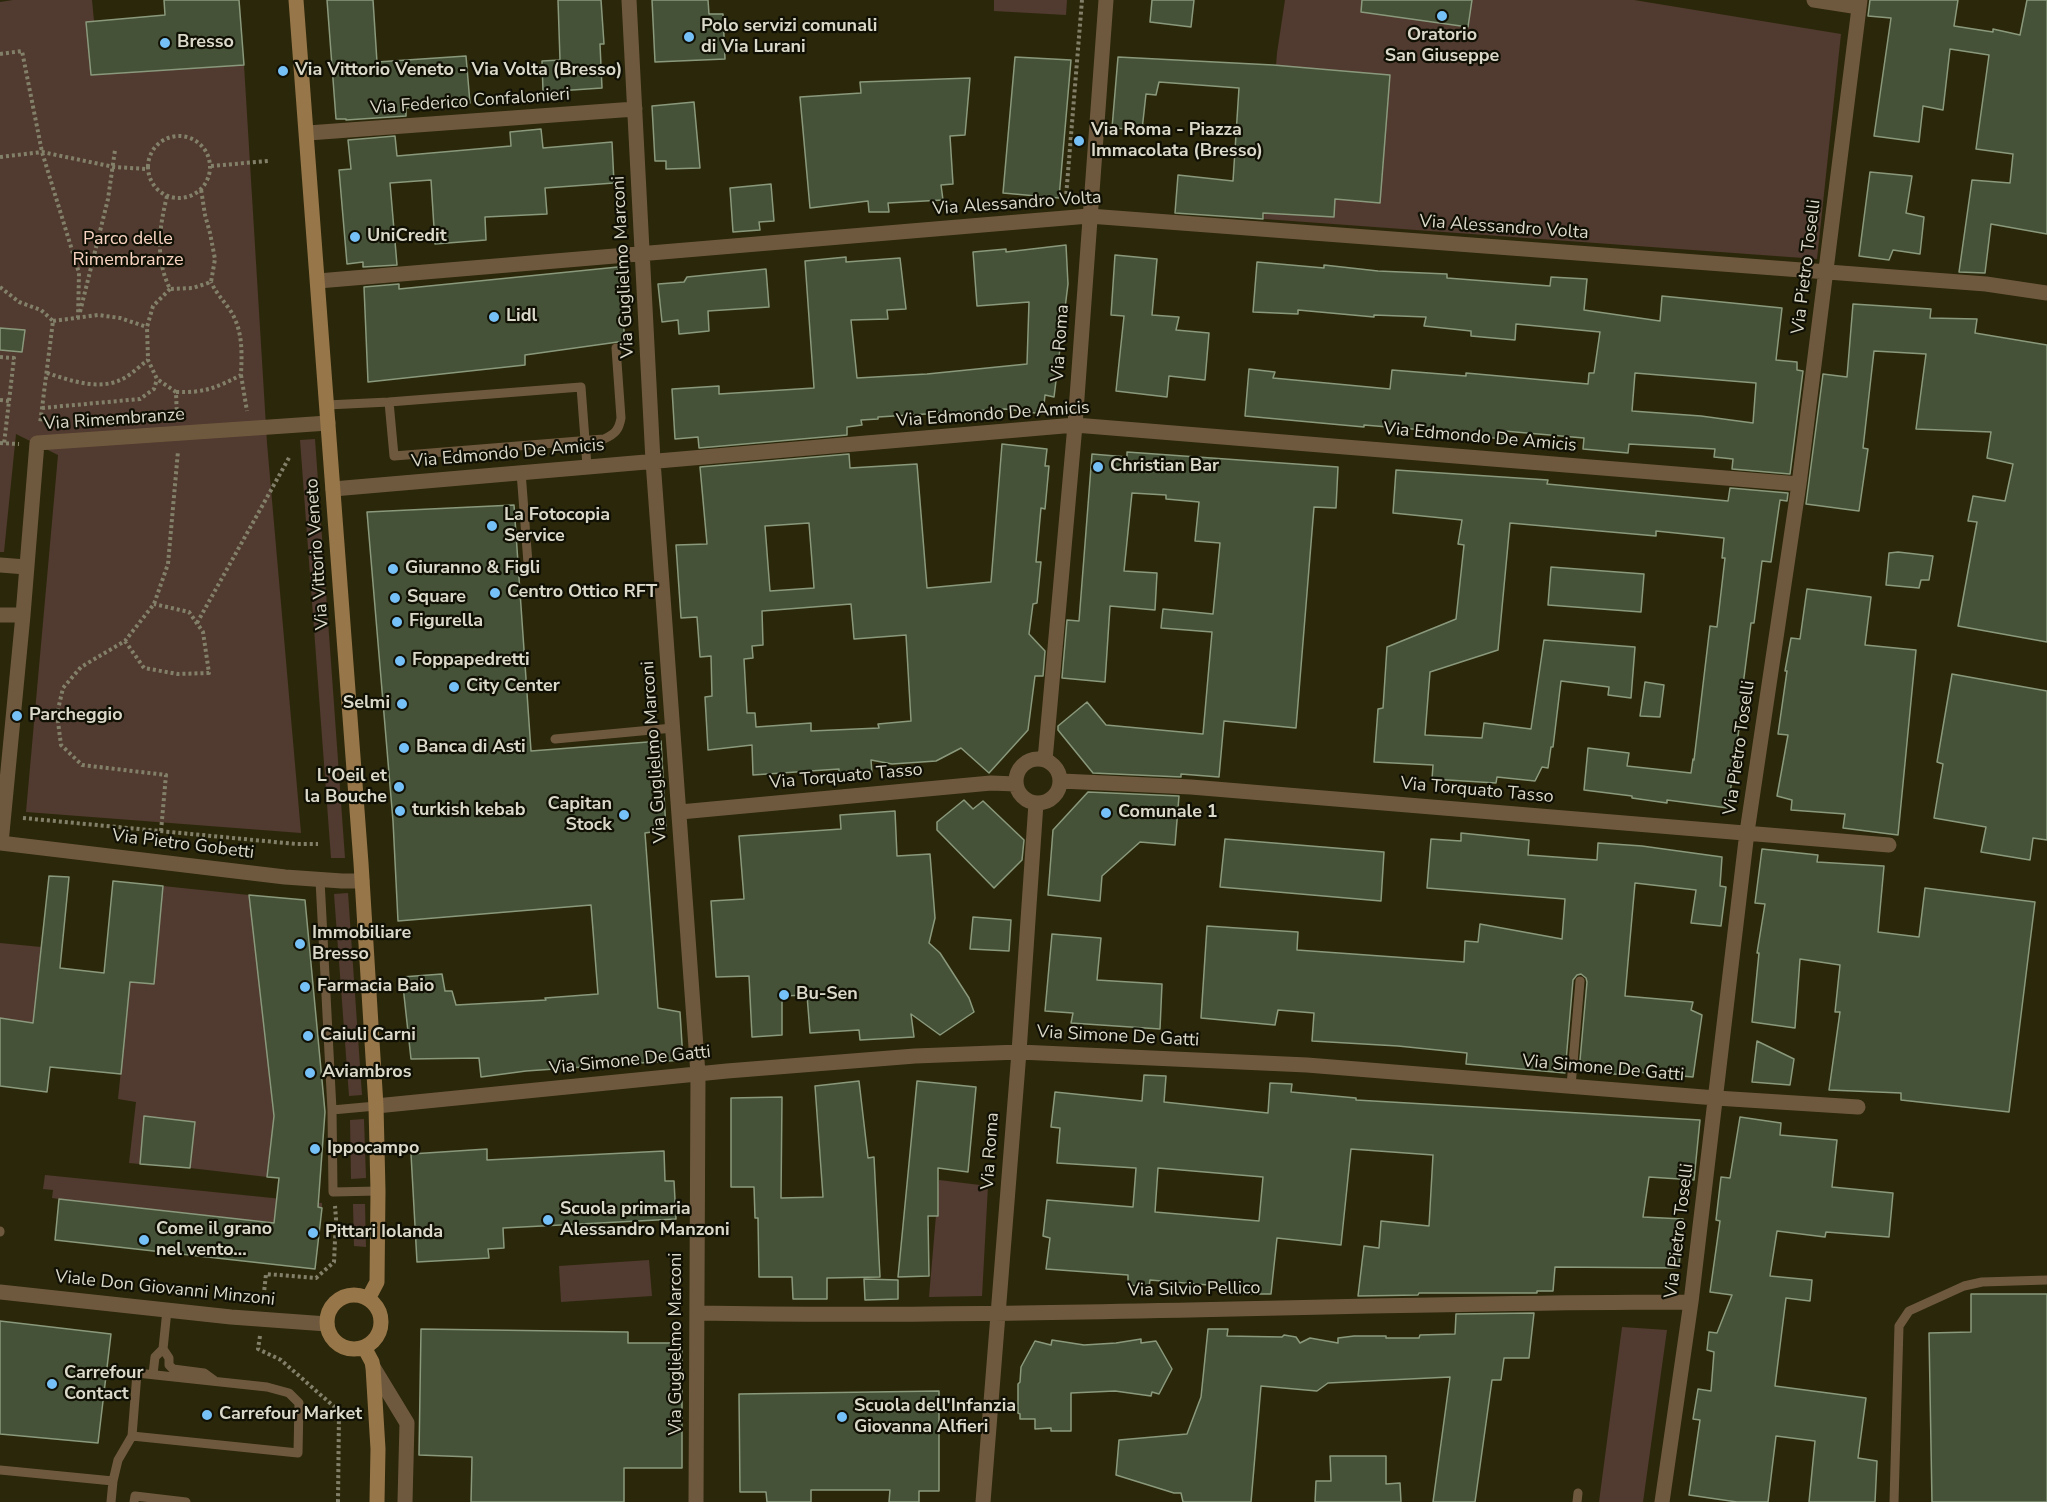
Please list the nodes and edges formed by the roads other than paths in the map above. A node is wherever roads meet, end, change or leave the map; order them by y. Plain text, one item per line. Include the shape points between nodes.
1 (296, 0) edge
2 (629, 0) edge
3 (1106, 0) edge
4 (1814, 0) edge
5 (1859, 3) edge
6 (635, 109) junction
7 (308, 133) junction
8 (1089, 216) junction
9 (643, 253) junction
10 (1826, 272) junction
11 (318, 281) junction
12 (2047, 293) edge
13 (616, 348) dead end
14 (389, 402) junction
15 (327, 405) junction
16 (328, 423) junction
17 (1075, 425) junction
18 (585, 441) junction
19 (653, 461) junction
20 (587, 466) junction
21 (521, 472) junction
22 (1799, 484) junction
23 (333, 489) junction
24 (528, 563) dead end
25 (0, 565) edge
26 (27, 567) junction
27 (0, 615) edge
28 (23, 615) junction
29 (673, 728) junction
30 (555, 739) dead end
31 (1045, 760) junction
32 (1061, 781) junction
33 (1016, 784) junction
34 (1036, 804) junction
35 (680, 812) junction
36 (1747, 832) junction
37 (1, 843) edge
38 (1889, 845) dead end
39 (320, 880) junction
40 (362, 881) junction
41 (1580, 981) dead end
42 (1019, 1052) junction
43 (698, 1074) junction
44 (1571, 1086) junction
45 (1716, 1098) junction
46 (376, 1106) junction
47 (1858, 1107) dead end
48 (332, 1110) junction
49 (378, 1191) junction
50 (2047, 1280) edge
51 (0, 1292) edge
52 (368, 1299) junction
53 (1691, 1302) junction
54 (167, 1310) junction
55 (697, 1313) junction
56 (999, 1313) junction
57 (327, 1324) junction
58 (364, 1347) junction
59 (163, 1349) junction
60 (373, 1367) junction
61 (153, 1374) junction
62 (215, 1381) junction
63 (132, 1436) junction
64 (0, 1470) edge
65 (113, 1481) junction
66 (111, 1502) edge
67 (134, 1502) edge
68 (186, 1502) edge
69 (377, 1502) edge
70 (405, 1502) edge
71 (696, 1502) edge
72 (983, 1502) edge
73 (1662, 1502) edge
74 (1894, 1502) edge

1 - 7 main road, Via Vittorio Veneto
2 - 6 street, Via Guglielmo Marconi
3 - 8 street, Via Roma
4 - 5 street
5 - 10 street, Via Pietro Toselli
6 - 7 street, Via Federico Confalonieri
6 - 9 street, Via Guglielmo Marconi
7 - 11 main road, Via Vittorio Veneto
8 - 9 street, Via Alessandro Volta
8 - 10 street, Via Alessandro Volta
8 - 17 street, Via Roma
9 - 11 street, Via Alessandro Volta
9 - 19 street, Via Guglielmo Marconi
10 - 12 street, Via Alessandro Volta via 1986,284
10 - 22 street, Via Pietro Toselli
11 - 15 main road, Via Vittorio Veneto
13 - 18 lane via 620,426 614,435
14 - 15 lane
14 - 18 lane via 394,456
14 - 18 lane via 581,387
15 - 16 main road, Via Vittorio Veneto
16 - 23 main road, Via Vittorio Veneto
16 - 26 street, Via Rimembranze via 37,443
17 - 19 street, Via Edmondo De Amicis
17 - 22 street, Via Edmondo De Amicis
17 - 31 street, Via Roma
18 - 20 lane
19 - 20 street, Via Edmondo De Amicis
19 - 29 street, Via Guglielmo Marconi
20 - 21 street, Via Edmondo De Amicis
21 - 23 street, Via Edmondo De Amicis
21 - 24 lane
22 - 36 street, Via Pietro Toselli
23 - 40 main road, Via Vittorio Veneto
25 - 26 street
26 - 28 street, Via Rimembranze
27 - 28 street
28 - 37 street, Via Rimembranze
29 - 30 lane
29 - 35 street, Via Guglielmo Marconi
31 - 32 street via 1053,764
31 - 33 street via 1027,762 1020,768
32 - 34 street via 1054,797
32 - 36 street, Via Torquato Tasso via 1191,787
33 - 34 street via 1020,795
33 - 35 street, Via Torquato Tasso via 991,783
34 - 42 street, Via Roma
35 - 43 street, Via Guglielmo Marconi
36 - 38 street, Via Torquato Tasso
36 - 45 street, Via Pietro Toselli
37 - 39 street, Via Pietro Gobetti
39 - 40 street, Via Pietro Gobetti
39 - 48 lane
40 - 46 main road, Via Vittorio Veneto
41 - 44 lane
42 - 43 street, Via Simone De Gatti via 915,1056
42 - 44 street, Via Simone De Gatti via 1307,1065
42 - 56 street, Via Roma
43 - 46 street, Via Simone De Gatti
43 - 55 street, Via Guglielmo Marconi
44 - 45 street, Via Simone De Gatti
45 - 47 street, Via Simone De Gatti
45 - 53 street, Via Pietro Toselli
46 - 48 lane
46 - 49 main road, Via Vittorio Veneto
48 - 49 lane via 333,1192
49 - 52 main road, Via Vittorio Veneto via 377,1282
50 - 74 lane via 1964,1286 1909,1311 1899,1326
51 - 54 street, Viale Don Giovanni Minzoni
52 - 57 main road via 352,1295 336,1301 327,1315
52 - 58 main road via 375,1304 381,1320 377,1337
53 - 56 street, Via Silvio Pellico
53 - 73 street, Via Pietro Toselli
54 - 57 street, Viale Don Giovanni Minzoni
54 - 59 lane
55 - 56 street, Via Silvio Pellico
55 - 71 street, Via Guglielmo Marconi
56 - 72 street, Via Roma
57 - 58 main road via 328,1332 339,1345
58 - 60 main road
59 - 61 lane via 155,1357
59 - 62 lane via 173,1370 204,1373
60 - 69 main road
60 - 70 street via 407,1423
61 - 62 lane
61 - 63 lane via 136,1372
62 - 63 lane via 289,1393 299,1402 297,1453
63 - 65 lane via 118,1460
64 - 65 lane
65 - 66 lane
67 - 68 lane via 135,1496

